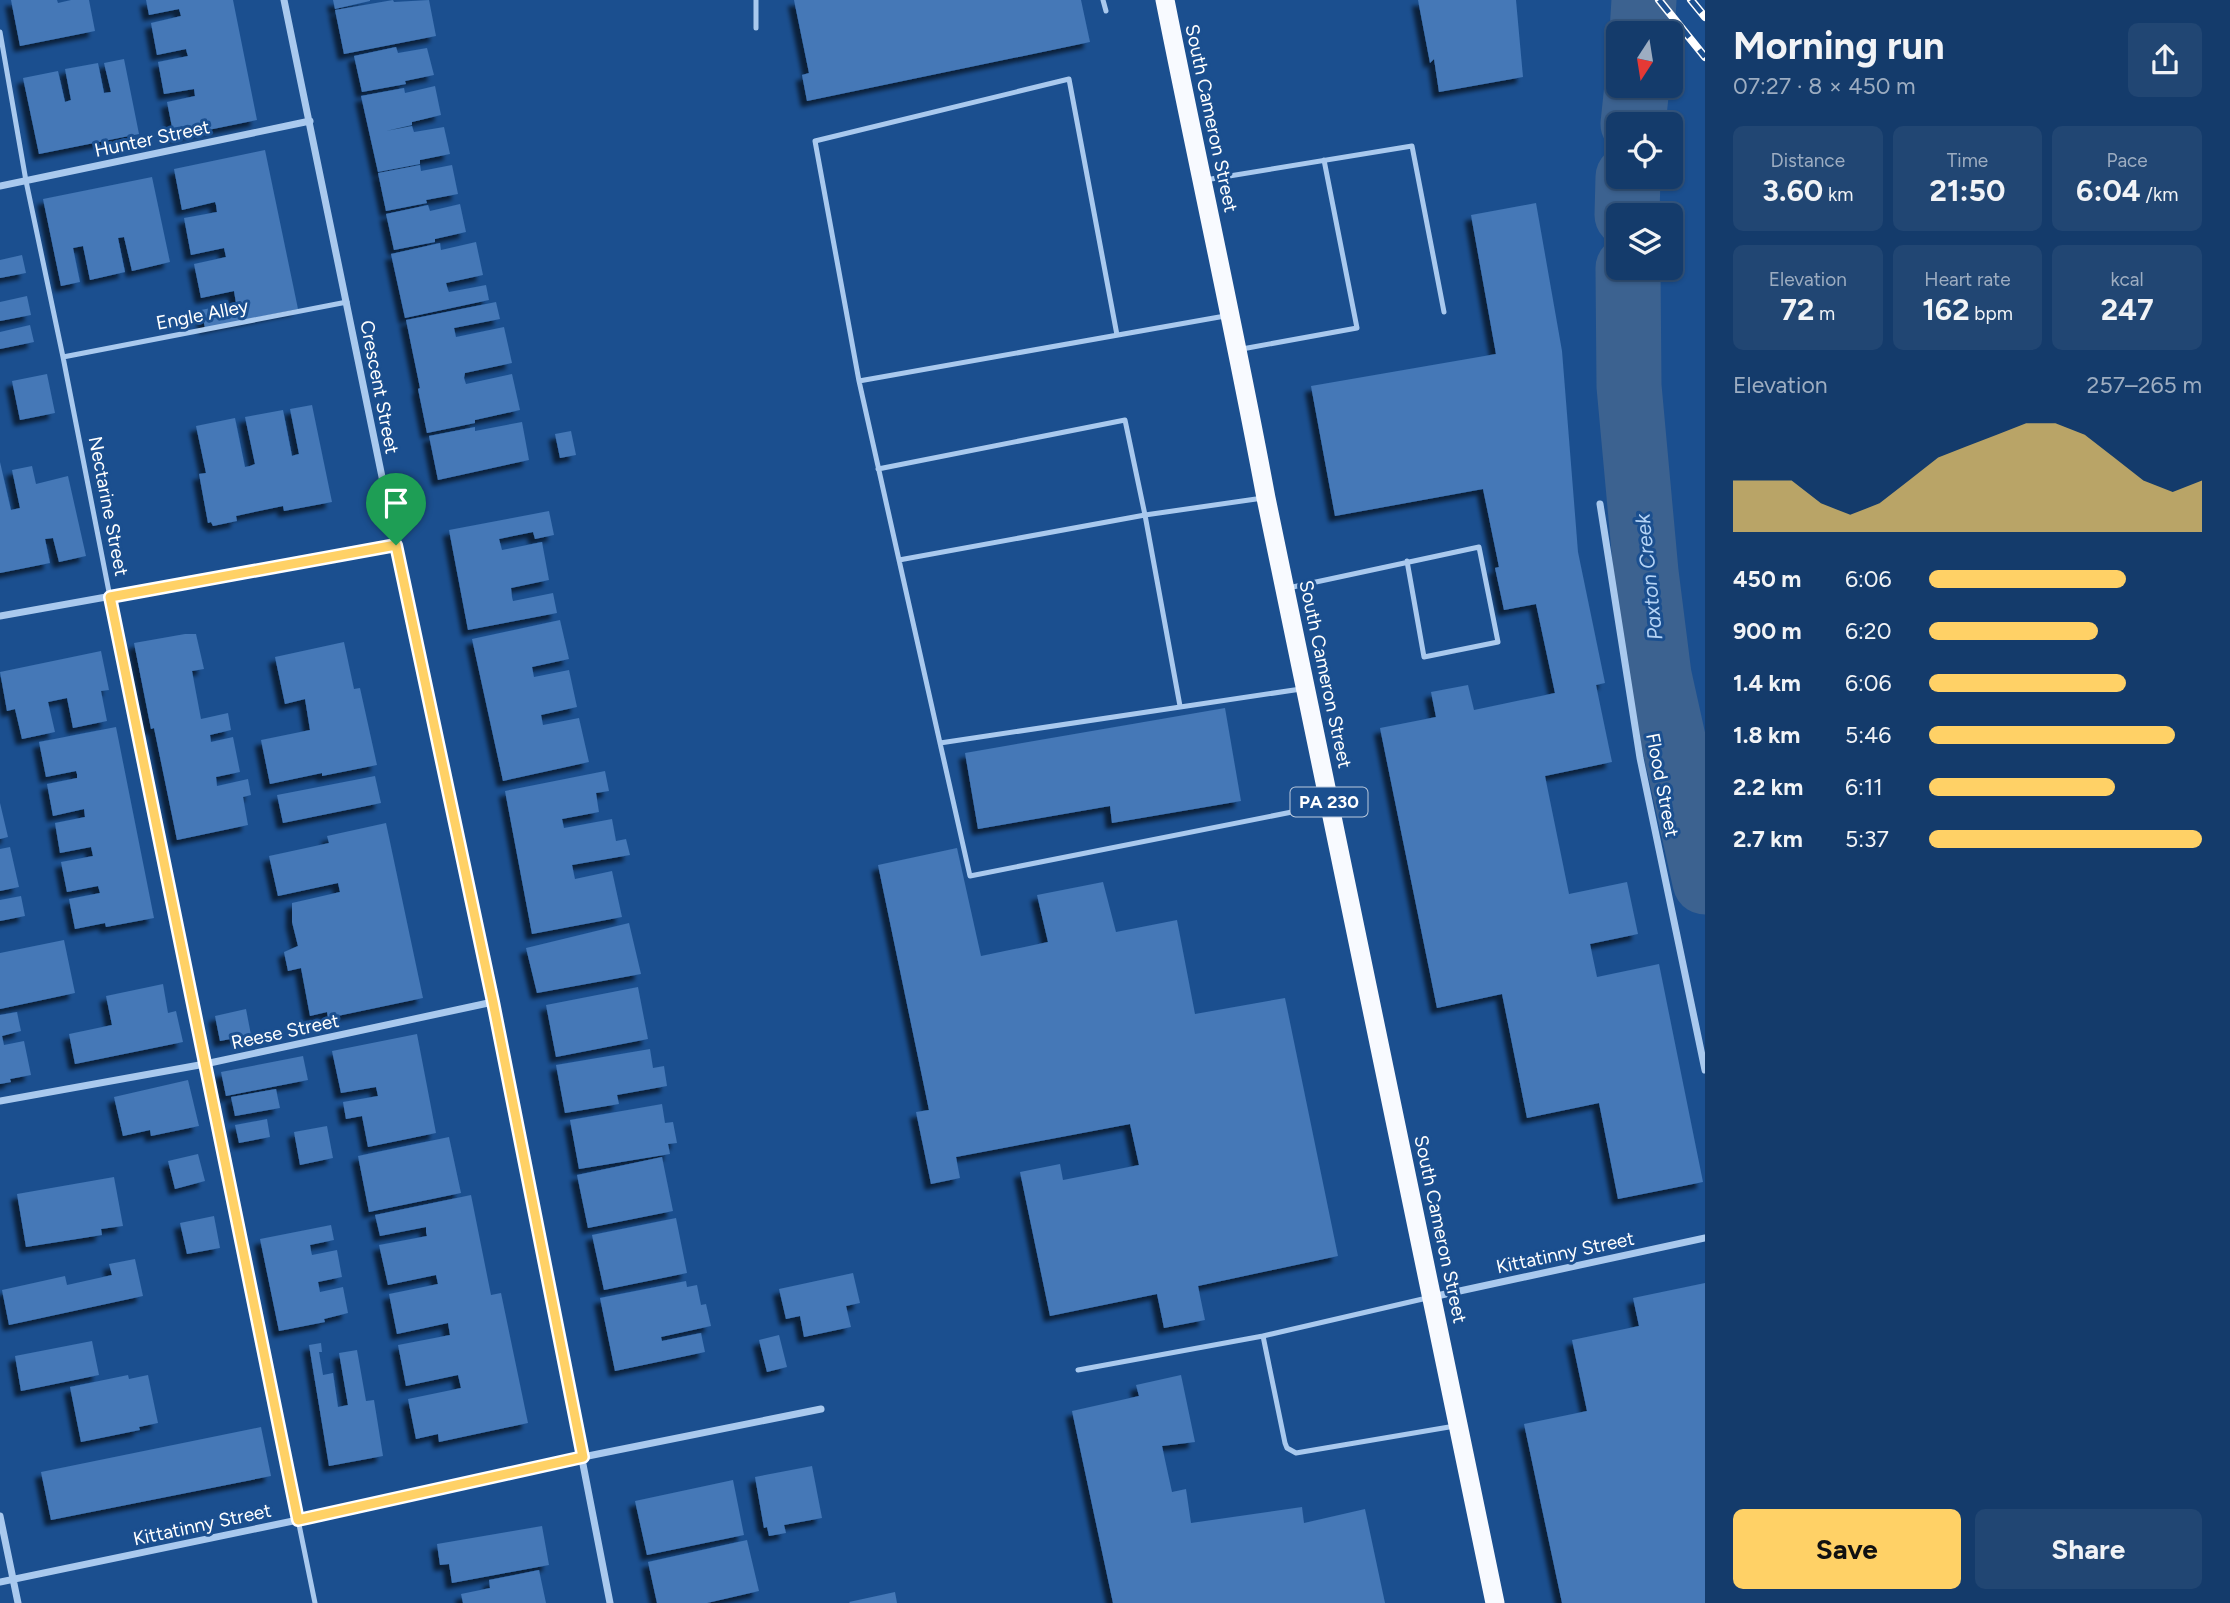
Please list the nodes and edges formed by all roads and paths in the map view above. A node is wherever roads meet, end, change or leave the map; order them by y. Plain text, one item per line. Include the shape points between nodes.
1 (284, 0) edge
2 (756, 0) edge
3 (1103, 0) edge
4 (1165, 0) edge
5 (1106, 11) dead end
6 (755, 28) dead end
7 (0, 33) edge
8 (310, 121) junction
9 (1324, 160) junction
10 (26, 181) junction
11 (1201, 181) junction
12 (0, 186) edge
13 (347, 302) junction
14 (1444, 312) dead end
15 (1231, 315) junction
16 (1117, 335) junction
17 (1239, 350) junction
18 (63, 357) junction
19 (859, 381) junction
20 (878, 469) junction
21 (1266, 498) junction
22 (1600, 504) dead end
23 (1145, 515) junction
24 (396, 545) junction
25 (899, 561) junction
26 (1407, 561) junction
27 (1285, 589) junction
28 (110, 597) junction
29 (0, 617) edge
30 (1306, 688) junction
31 (1180, 706) junction
32 (940, 743) junction
33 (1330, 804) junction
34 (493, 1002) junction
35 (205, 1064) junction
36 (1705, 1070) edge
37 (0, 1101) edge
38 (1705, 1238) edge
39 (1431, 1297) junction
40 (1263, 1336) junction
41 (1078, 1370) dead end
42 (821, 1409) dead end
43 (1458, 1426) junction
44 (583, 1457) junction
45 (0, 1516) edge
46 (298, 1520) junction
47 (13, 1579) junction
48 (0, 1582) edge
49 (18, 1603) edge
50 (315, 1603) edge
51 (610, 1603) edge
52 (1495, 1603) edge

1 - 8 street, Crescent Street
2 - 6 lane
3 - 5 lane
4 - 11 highway, South Cameron Street / PA 230
7 - 10 lane, Nectarine Street
8 - 10 street, Hunter Street
8 - 13 street, Crescent Street
9 - 11 lane
9 - 14 lane via 1412,146
9 - 17 lane via 1357,328
10 - 12 street, Hunter Street
10 - 18 lane, Nectarine Street
11 - 15 highway, South Cameron Street / PA 230
13 - 18 lane, Engle Alley
13 - 24 street, Crescent Street
15 - 16 lane
15 - 17 highway, South Cameron Street / PA 230
16 - 19 lane
16 - 19 lane via 1069,79 815,141
17 - 21 highway, South Cameron Street / PA 230
18 - 28 lane, Nectarine Street
19 - 20 lane
20 - 23 lane via 1125,420
20 - 25 lane
21 - 23 lane
21 - 27 highway, South Cameron Street / PA 230
22 - 36 street, Flood Street via 1640,758
23 - 25 lane
23 - 31 lane
24 - 28 street
24 - 34 street, Crescent Street
25 - 32 lane
26 - 26 lane via 1479,547 1498,642 1424,657
26 - 27 lane
27 - 30 highway, South Cameron Street / PA 230
28 - 29 street
28 - 35 lane, Nectarine Street
30 - 31 lane
30 - 33 highway, South Cameron Street / PA 230
31 - 32 lane
32 - 33 lane via 970,876
33 - 39 highway, South Cameron Street / PA 230
34 - 35 street, Reese Street
34 - 44 street, Crescent Street
35 - 37 street, Reese Street
35 - 46 lane, Nectarine Street
38 - 39 street, Kittatinny Street
39 - 40 lane
39 - 43 highway, South Cameron Street / PA 230
40 - 41 lane
40 - 43 lane via 1284,1443 1296,1453
42 - 44 street, Kittatinny Street
43 - 52 highway, South Cameron Street / PA 230
44 - 46 street, Kittatinny Street
44 - 51 street, Crescent Street
45 - 47 street
46 - 47 street, Kittatinny Street
46 - 50 lane, Nectarine Street
47 - 48 street, Kittatinny Street
47 - 49 street

